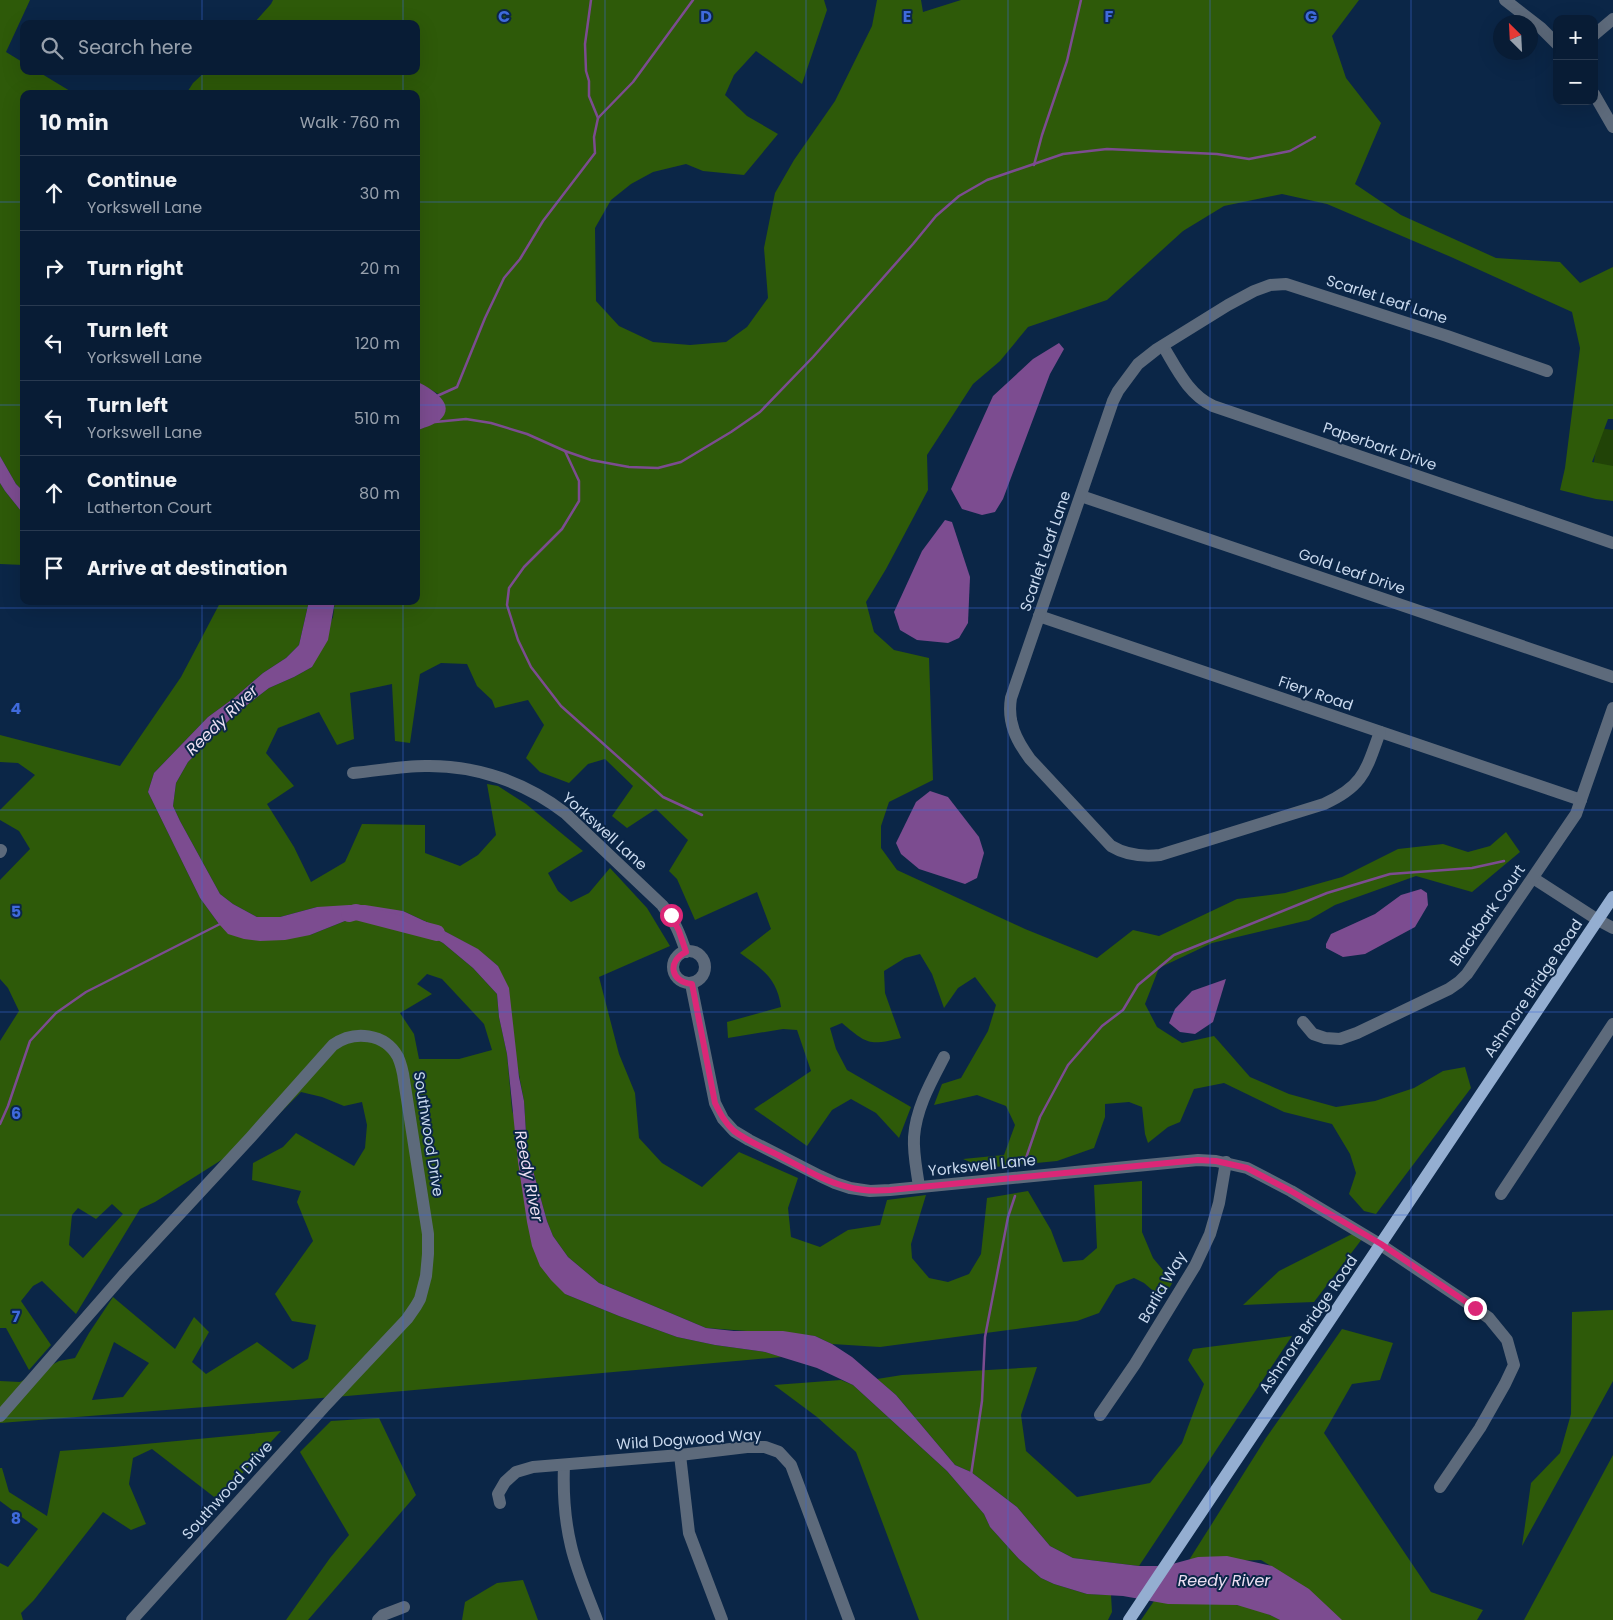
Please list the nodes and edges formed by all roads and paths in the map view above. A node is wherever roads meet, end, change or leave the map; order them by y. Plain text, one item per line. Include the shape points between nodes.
1 (1504, 0) edge
2 (1613, 19) edge
3 (1598, 32) edge
4 (1553, 40) edge
5 (1598, 101) edge
6 (1613, 127) edge
7 (1163, 346) junction
8 (1547, 371) dead end
9 (1081, 496) junction
10 (1613, 543) edge
11 (1039, 616) junction
12 (1613, 677) edge
13 (1613, 708) edge
14 (1380, 732) junction
15 (352, 773) dead end
16 (1582, 800) junction
17 (1533, 878) junction
18 (1613, 897) edge
19 (1598, 920) junction
20 (1613, 928) edge
21 (686, 952) junction
22 (692, 984) junction
23 (1303, 1022) dead end
24 (1613, 1024) edge
25 (944, 1057) dead end
26 (1226, 1162) junction
27 (919, 1187) junction
28 (1501, 1194) dead end
29 (1381, 1244) junction
30 (0, 1416) edge
31 (1100, 1416) dead end
32 (680, 1455) junction
33 (564, 1465) junction
34 (1440, 1487) dead end
35 (500, 1503) dead end
36 (404, 1607) dead end
37 (132, 1620) edge
38 (378, 1620) edge
39 (597, 1620) edge
40 (722, 1620) edge
41 (849, 1620) edge
42 (1129, 1620) edge

1 - 4 street
2 - 3 street
5 - 6 street
7 - 8 street, Scarlet Leaf Lane via 1228,305 1270,285 1286,284
7 - 9 street, Scarlet Leaf Lane via 1138,364 1118,391
7 - 10 street, Paperbark Drive via 1188,386 1213,406
9 - 11 street, Scarlet Leaf Lane
9 - 12 street, Gold Leaf Drive
11 - 14 street, Fiery Road
11 - 14 street, Scarlet Leaf Lane via 1011,698 1010,716 1016,737 1030,759 1100,835 1111,846 1128,854 1160,855 1337,798 1360,780
13 - 16 street, Blackbark Court
14 - 16 street, Fiery Road
15 - 21 street, Yorkswell Lane via 424,766 449,767 506,779 533,792 565,813 662,905 671,915
16 - 17 street, Blackbark Court
17 - 19 street
17 - 23 street, Blackbark Court via 1467,974 1449,989 1340,1039 1313,1034
18 - 19 main road, Ashmore Bridge Road
19 - 20 street
19 - 29 main road, Ashmore Bridge Road
21 - 22 street via 678,956 674,972 680,980
21 - 22 street via 697,953 706,966 700,980
22 - 27 street, Yorkswell Lane via 715,1103 734,1131 842,1186 870,1191
24 - 28 street
25 - 27 street via 917,1119 914,1151
26 - 27 street, Yorkswell Lane via 1198,1160
26 - 29 street, Yorkswell Lane via 1247,1168 1291,1191
26 - 31 street, Barlia Way via 1210,1234 1195,1266
29 - 34 street, Yorkswell Lane via 1489,1318 1506,1340 1514,1365 1480,1428
29 - 42 main road, Ashmore Bridge Road
30 - 37 street, Southwood Drive via 333,1045 345,1038 364,1035 381,1040 393,1050 404,1080 428,1234 426,1276 420,1299 407,1319
32 - 33 street, Wild Dogwood Way
32 - 40 street via 689,1533
32 - 41 street, Wild Dogwood Way via 765,1447 779,1452 789,1461
33 - 35 street, Wild Dogwood Way via 516,1472 498,1494
33 - 39 street via 570,1545
36 - 38 street

